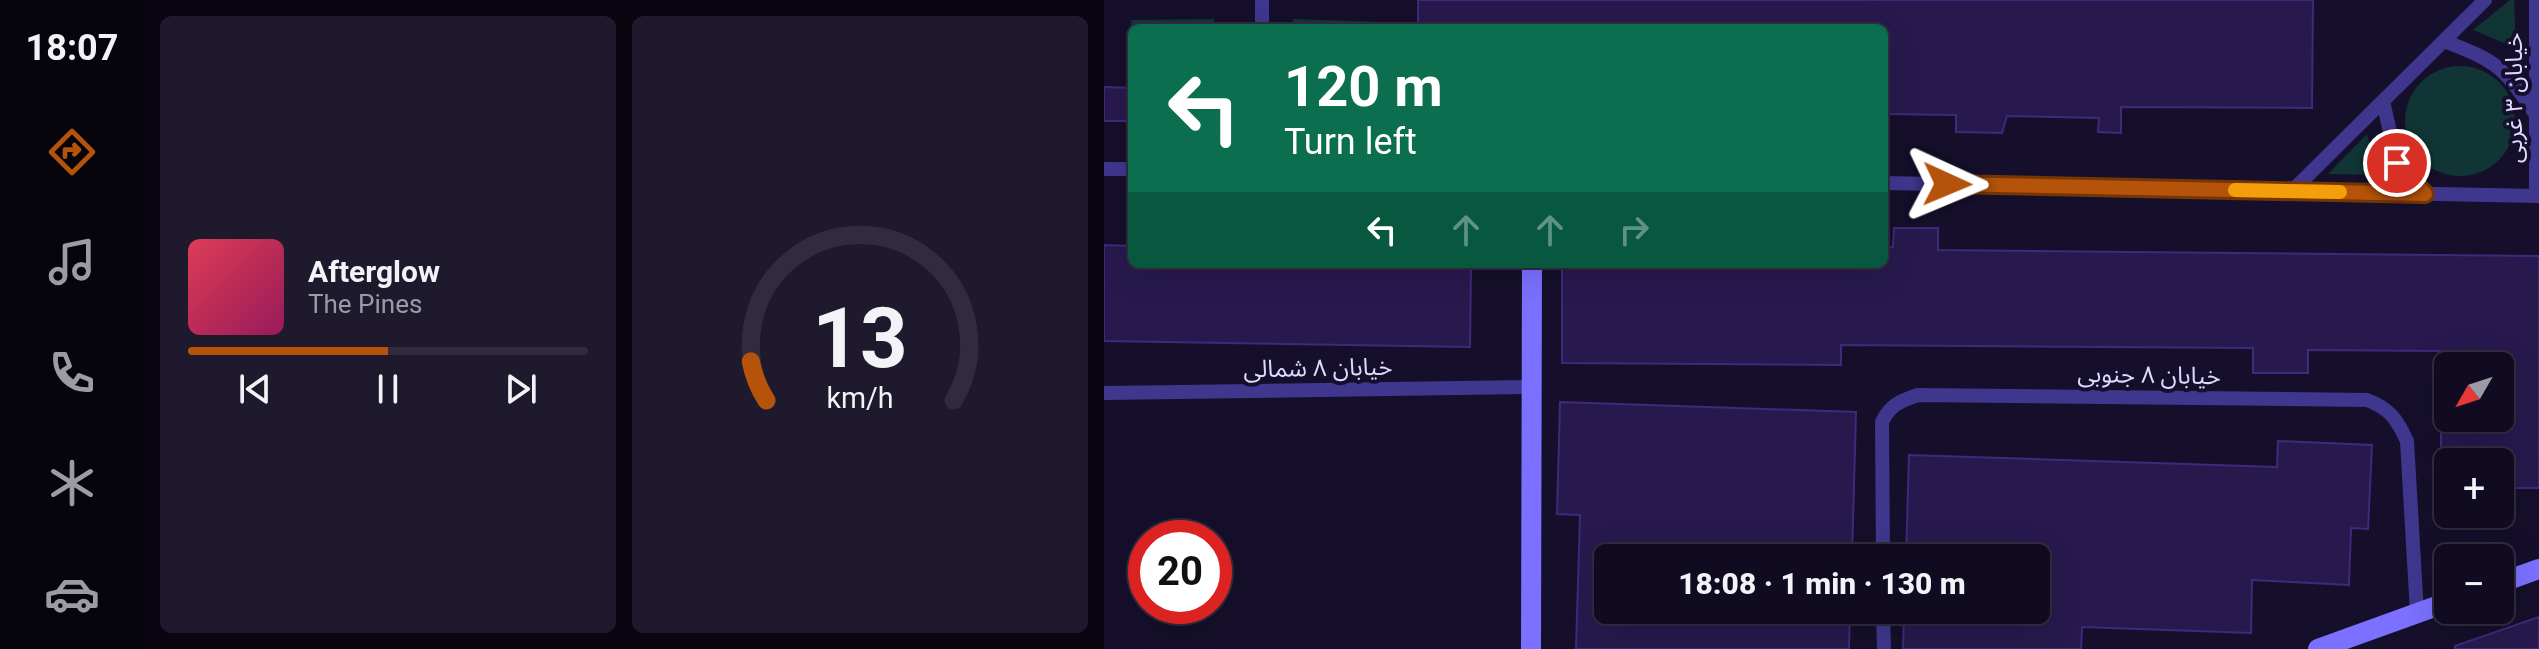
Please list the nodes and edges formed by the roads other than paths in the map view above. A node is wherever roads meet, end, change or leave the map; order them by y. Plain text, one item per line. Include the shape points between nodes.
1 (1262, 0) edge
2 (2485, 0) edge
3 (2536, 0) edge
4 (1262, 24) edge
5 (2444, 41) junction
6 (2383, 101) junction
7 (2536, 115) junction
8 (1104, 169) edge
9 (1128, 169) edge
10 (1888, 183) edge
11 (2292, 191) junction
12 (2425, 194) junction
13 (2538, 196) edge
14 (1532, 268) edge
15 (1532, 387) junction
16 (1104, 393) edge
17 (1883, 544) edge
18 (2539, 569) edge
19 (2514, 578) edge
20 (2434, 607) edge
21 (2417, 613) junction
22 (1883, 624) edge
23 (1531, 649) edge
24 (1884, 649) edge
25 (2318, 649) edge

1 - 4 lane
2 - 5 lane
3 - 7 lane, خیابان ۳ غربی
5 - 6 lane
5 - 7 lane via 2481,55 2506,72
6 - 11 lane
6 - 12 lane via 2397,163
7 - 13 lane, خیابان ۳ غربی
8 - 9 lane
10 - 11 lane
11 - 12 lane
12 - 13 lane
14 - 15 street
15 - 16 lane, خیابان ۸ شمالی
15 - 23 street
17 - 21 lane, خیابان ۸ جنوبی via 1882,422 1900,401 1918,395 2367,400 2384,406 2397,419 2407,441
18 - 19 street
20 - 21 street
21 - 25 street
22 - 24 lane

